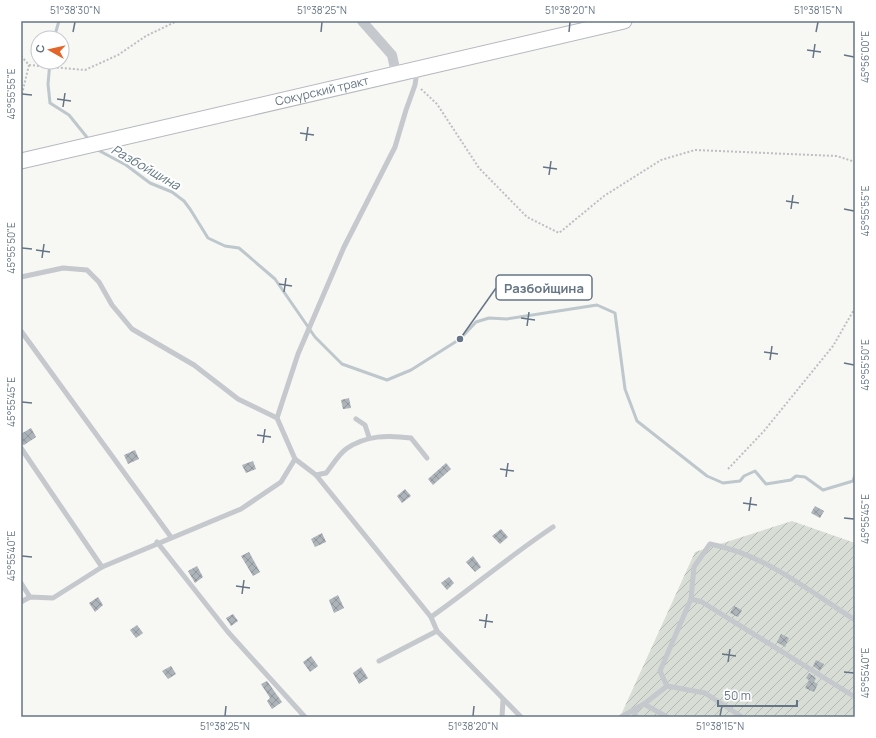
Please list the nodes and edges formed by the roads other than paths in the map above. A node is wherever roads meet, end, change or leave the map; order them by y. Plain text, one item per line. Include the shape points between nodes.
1 (362, 21) edge
2 (624, 21) edge
3 (417, 68) junction
4 (396, 73) junction
5 (21, 161) edge
6 (21, 277) edge
7 (21, 331) edge
8 (277, 418) junction
9 (356, 419) dead end
10 (369, 437) junction
11 (21, 448) edge
12 (427, 458) dead end
13 (294, 459) junction
14 (316, 475) junction
15 (553, 527) dead end
16 (171, 537) junction
17 (157, 542) junction
18 (102, 567) junction
19 (21, 583) edge
20 (30, 597) junction
21 (691, 599) junction
22 (21, 602) edge
23 (431, 617) junction
24 (855, 620) edge
25 (437, 631) junction
26 (379, 661) dead end
27 (667, 686) junction
28 (855, 698) edge
29 (503, 700) junction
30 (644, 704) junction
31 (637, 708) junction
32 (306, 717) edge
33 (502, 717) edge
34 (521, 717) edge
35 (620, 717) edge
36 (634, 717) edge
37 (667, 717) edge
38 (742, 717) edge

1 - 4 street via 392,55
2 - 3 street, Сокурский тракт
3 - 4 street, Сокурский тракт
3 - 8 lane via 415,85 395,147 344,247 298,354
4 - 5 street, Сокурский тракт
6 - 8 lane via 63,268 87,270 99,282 112,305 132,329 194,365 238,399
7 - 16 lane
8 - 13 lane
9 - 10 lane via 365,425
10 - 12 lane via 411,438
10 - 14 lane via 345,450 326,473
11 - 18 lane
13 - 14 lane
13 - 16 lane via 280,482 241,509
14 - 23 lane
15 - 23 lane via 521,548
16 - 17 lane
17 - 18 lane
17 - 32 lane via 228,632
18 - 20 lane via 53,598
19 - 20 lane
20 - 22 lane
21 - 24 lane via 694,567 710,544 758,559
21 - 27 lane via 660,671
21 - 28 lane via 702,602
23 - 25 lane
25 - 26 lane
25 - 29 lane
27 - 30 lane
27 - 38 lane via 705,693
29 - 33 lane
29 - 34 lane
30 - 31 lane
30 - 37 lane
31 - 35 lane
31 - 36 lane

